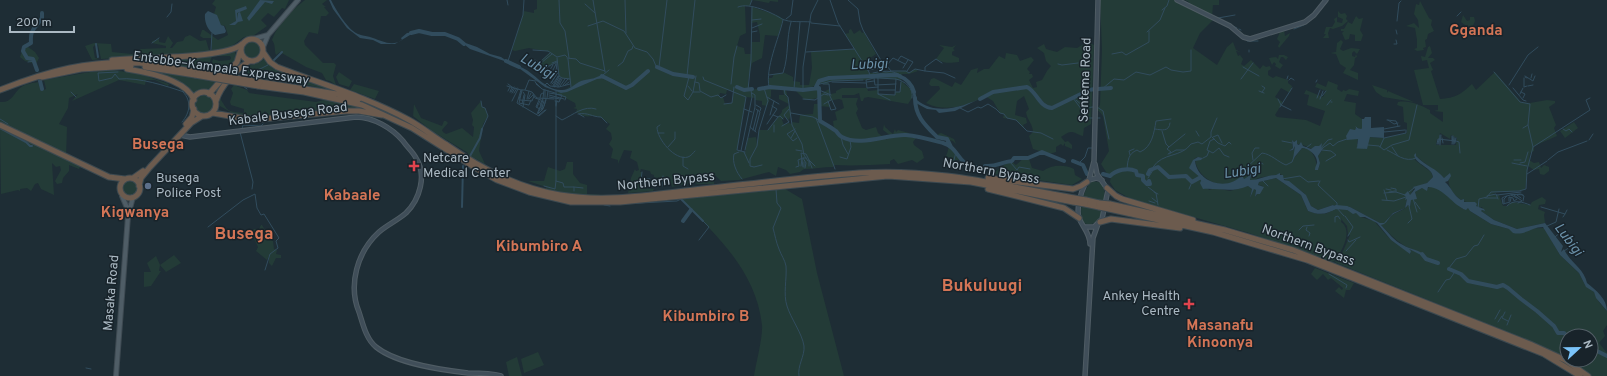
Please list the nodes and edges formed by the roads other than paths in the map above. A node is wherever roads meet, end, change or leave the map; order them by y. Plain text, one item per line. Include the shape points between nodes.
1 (298, 0) edge
2 (1098, 0) edge
3 (1177, 0) edge
4 (1326, 0) edge
5 (268, 35) junction
6 (253, 39) junction
7 (242, 44) junction
8 (263, 50) junction
9 (240, 52) junction
10 (249, 61) junction
11 (80, 65) junction
12 (111, 67) junction
13 (197, 73) junction
14 (259, 84) junction
15 (0, 90) edge
16 (0, 93) edge
17 (209, 94) junction
18 (194, 100) junction
19 (216, 101) junction
20 (381, 107) junction
21 (194, 109) junction
22 (213, 113) junction
23 (202, 116) junction
24 (0, 125) edge
25 (412, 128) junction
26 (180, 135) junction
27 (1094, 161) junction
28 (98, 172) junction
29 (948, 177) junction
30 (132, 178) junction
31 (125, 179) junction
32 (1102, 180) junction
33 (1088, 181) junction
34 (140, 186) junction
35 (1107, 188) junction
36 (119, 189) junction
37 (122, 196) junction
38 (134, 198) junction
39 (1109, 206) junction
40 (128, 213) junction
41 (1079, 218) junction
42 (1099, 223) junction
43 (1085, 226) junction
44 (1225, 230) junction
45 (1213, 232) junction
46 (1090, 275) junction
47 (116, 376) edge
48 (501, 376) edge
49 (1085, 376) edge
50 (1580, 376) edge
51 (1588, 376) edge

1 - 5 main road
2 - 27 street, Sentema Road
3 - 4 street via 1230,26 1250,39 1302,24 1314,15
5 - 6 main road
5 - 8 main road
6 - 7 highway
6 - 8 highway via 259,42
7 - 9 highway
7 - 11 highway via 237,48 223,51
8 - 10 highway via 258,59
8 - 20 highway via 270,62 277,67 343,90
9 - 10 highway via 243,58
9 - 17 highway via 237,62
10 - 19 highway via 224,86
11 - 13 highway, Entebbe–Kampala Expressway via 141,63
11 - 15 highway, Entebbe–Kampala Expressway via 50,72
12 - 13 highway, Entebbe–Kampala Expressway via 135,66
12 - 16 highway, Entebbe–Kampala Expressway via 44,77
12 - 18 highway via 141,72 183,85
13 - 14 highway, Entebbe–Kampala Expressway, bridge
14 - 20 highway, Entebbe–Kampala Expressway via 337,94
14 - 25 highway, Entebbe–Kampala Expressway via 362,105
17 - 18 highway via 199,94
17 - 19 highway
18 - 21 highway
19 - 22 highway
20 - 29 highway, Northern Bypass via 410,120 491,173 532,188 580,198 619,198 860,173 896,172
21 - 23 highway
21 - 30 highway via 192,117 144,171
22 - 23 highway
22 - 25 highway via 262,119 359,111 388,117
23 - 26 highway
24 - 28 highway
25 - 29 highway, Northern Bypass via 497,180 529,192 577,202 620,202 888,176
26 - 34 highway via 144,174
26 - 48 street, Kabale Busega Road via 190,137 356,117 371,120 394,132 416,158 422,180 412,206 372,238 357,266 355,299 370,340 384,352 408,361 448,370
27 - 32 street, Sentema Road via 1097,174
27 - 33 street, Sentema Road
28 - 31 highway via 114,179
28 - 36 highway via 115,183
29 - 33 highway via 1028,182 1073,189
29 - 39 highway, Northern Bypass, bridge
29 - 41 highway via 1064,208
30 - 31 highway
30 - 34 highway
31 - 36 highway
32 - 33 street via 1096,178
32 - 35 street, Sentema Road
33 - 41 street, Sentema Road via 1082,192
34 - 38 highway
35 - 42 street
35 - 44 highway via 1122,199
36 - 37 highway
37 - 38 highway
37 - 40 main road
38 - 40 main road
39 - 44 highway, Northern Bypass
39 - 45 highway, Northern Bypass
40 - 47 main road, Masaka Road
41 - 43 street
42 - 43 street via 1090,228
42 - 45 highway via 1108,219 1122,220
42 - 46 street via 1093,233
43 - 46 street via 1090,241
44 - 51 highway, Northern Bypass via 1293,250 1528,343 1559,357
45 - 50 highway, Northern Bypass via 1306,260 1544,354
46 - 49 street

